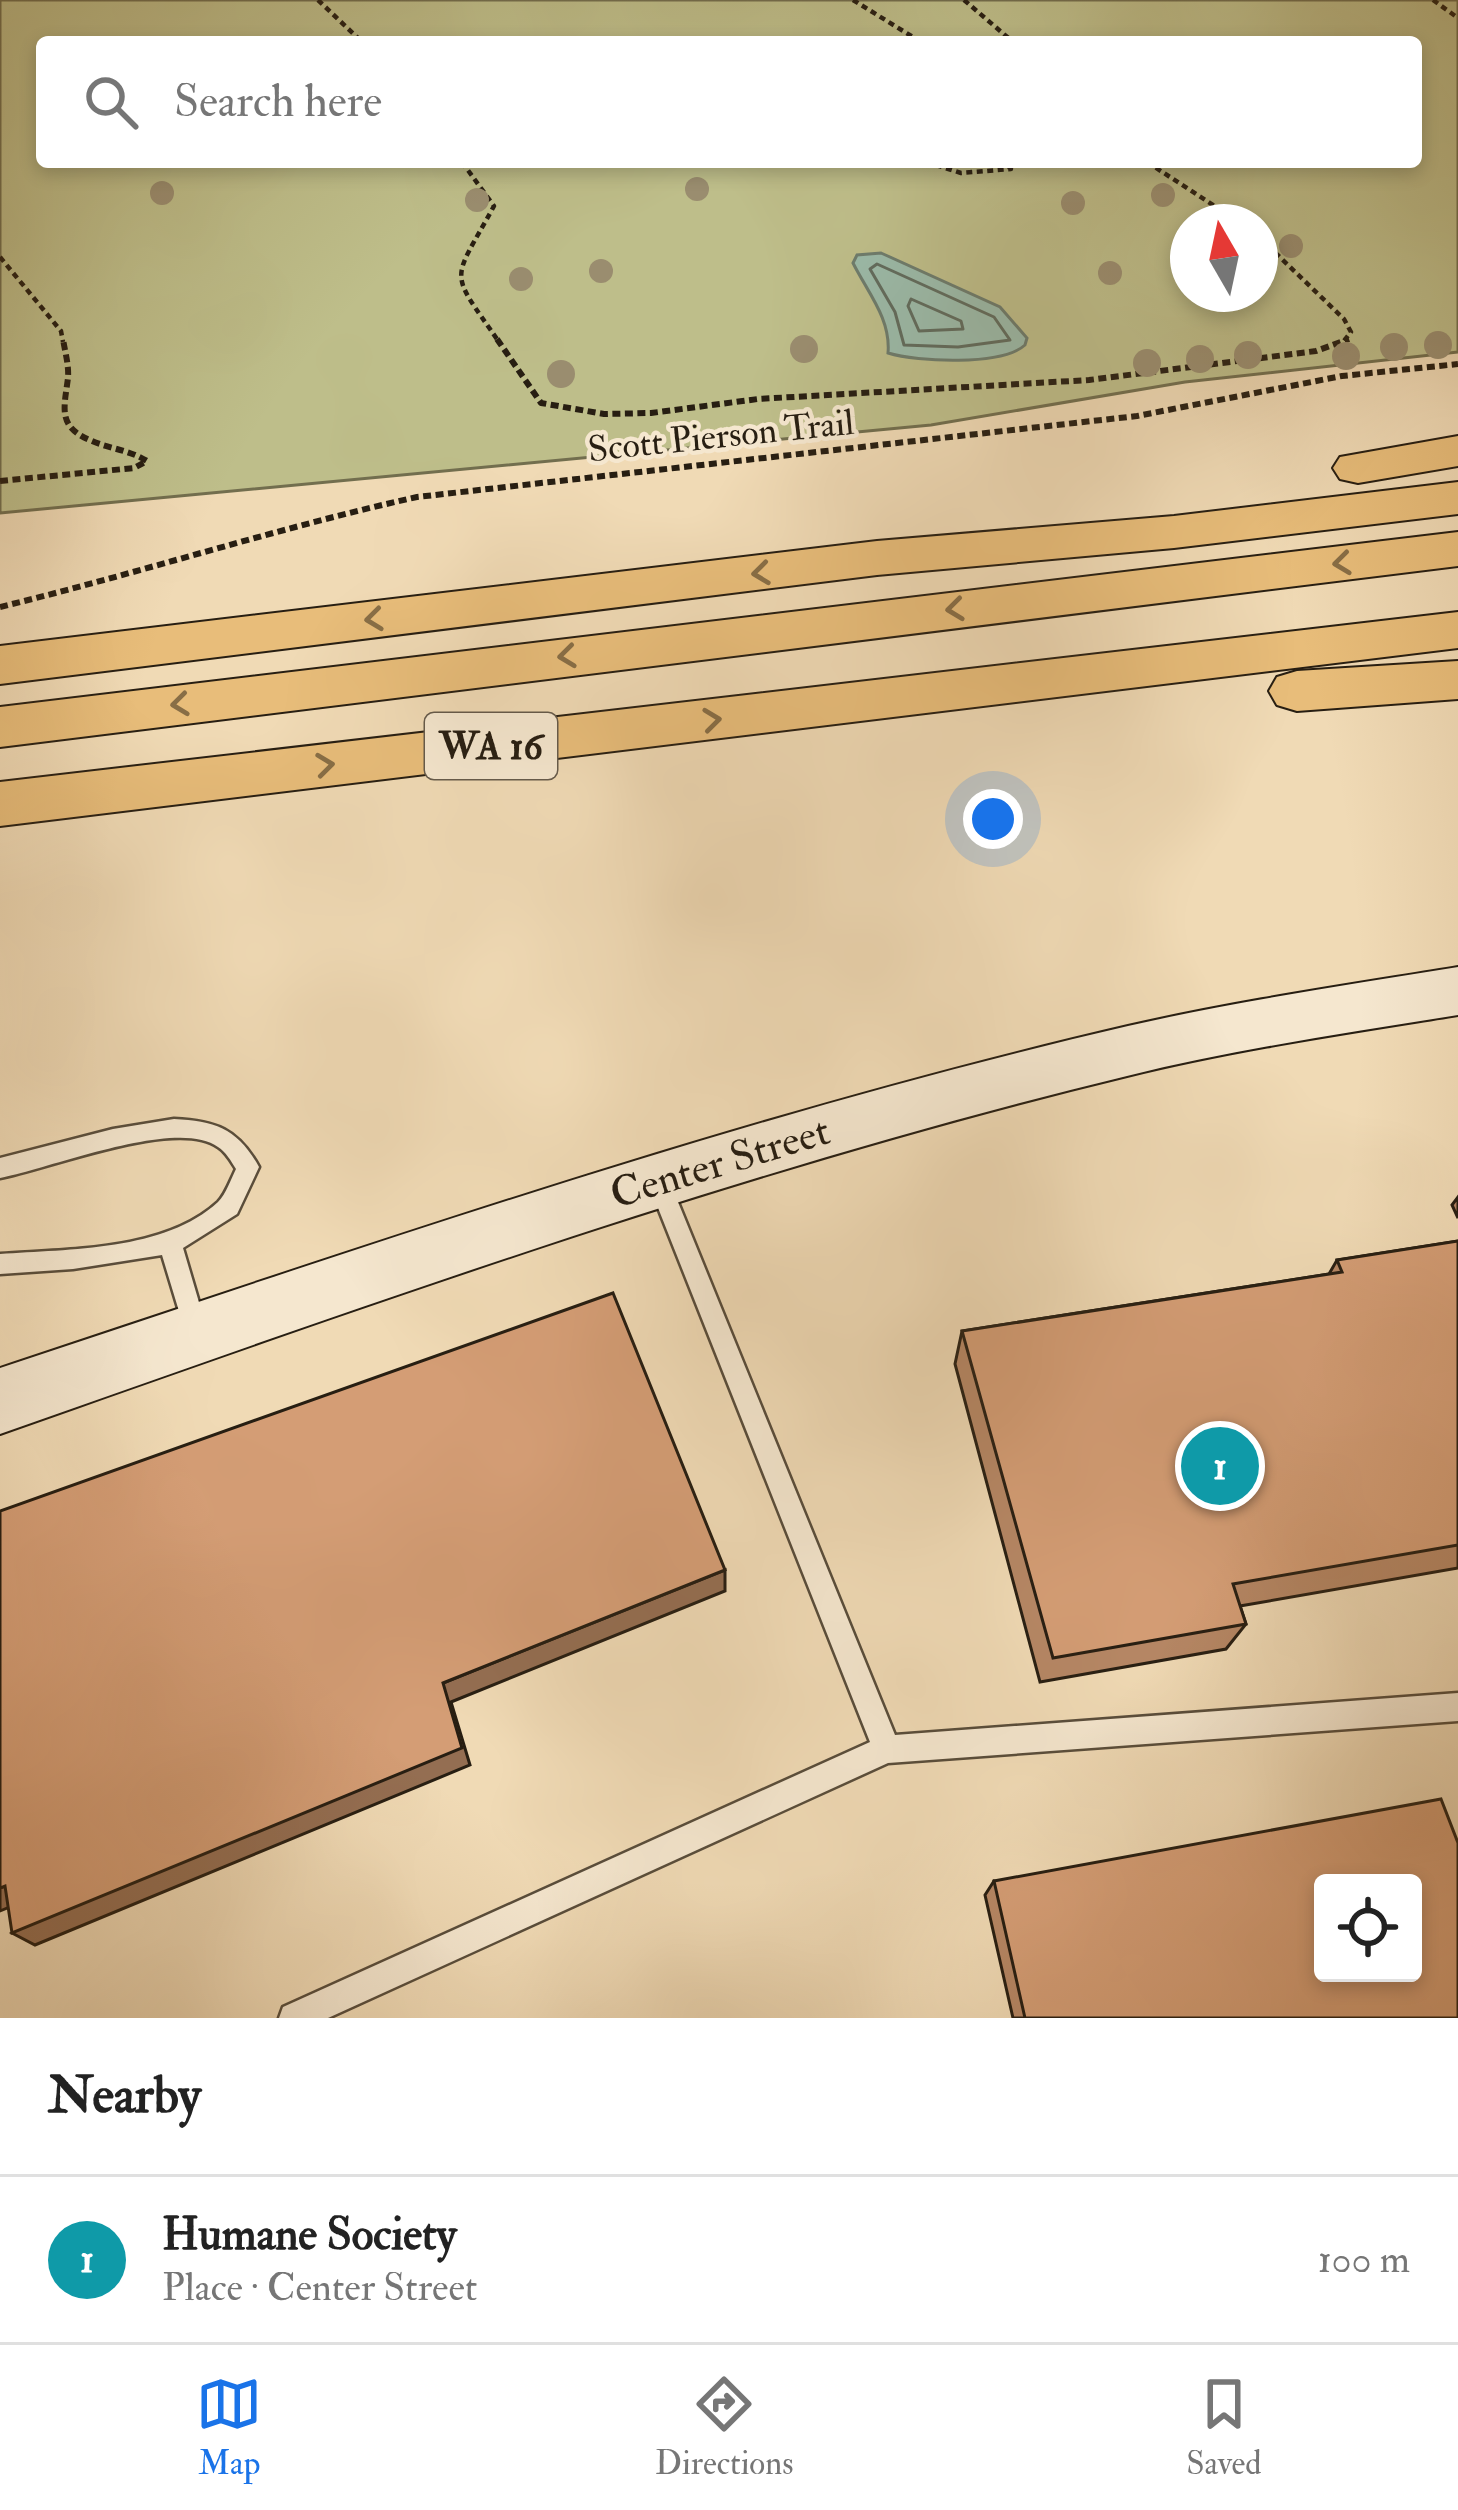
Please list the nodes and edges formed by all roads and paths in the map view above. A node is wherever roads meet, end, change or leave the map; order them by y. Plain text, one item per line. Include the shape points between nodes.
1 (318, 0) edge
2 (853, 0) edge
3 (964, 0) edge
4 (1432, 0) edge
5 (1458, 18) edge
6 (356, 36) edge
7 (911, 36) edge
8 (1006, 36) edge
9 (466, 168) edge
10 (945, 168) edge
11 (1010, 168) edge
12 (1156, 168) edge
13 (1211, 204) edge
14 (1278, 255) edge
15 (0, 257) edge
16 (1458, 364) edge
17 (1458, 451) edge
18 (0, 481) edge
19 (1458, 498) edge
20 (1458, 549) edge
21 (877, 558) junction
22 (0, 607) edge
23 (1458, 630) edge
24 (0, 665) edge
25 (1458, 680) edge
26 (982, 688) junction
27 (0, 727) edge
28 (0, 804) edge
29 (1458, 991) edge
30 (0, 1168) edge
31 (658, 1180) junction
32 (170, 1244) junction
33 (0, 1264) edge
34 (196, 1334) junction
35 (0, 1401) edge
36 (1458, 1707) edge
37 (887, 1749) junction
38 (294, 2018) edge

1 - 6 path
2 - 7 path
3 - 8 path
4 - 5 path
9 - 14 path via 494,206 458,283 541,403 604,414 1089,380 1208,368 1348,340 1344,319
10 - 11 path
12 - 13 path
15 - 18 path via 61,331 67,426 147,460 134,468
16 - 22 path, Scott Pierson Trail via 1342,376 1137,416 417,497
17 - 21 highway
19 - 21 highway
20 -> 27 highway
21 -> 24 highway
23 - 26 highway, WA 16
25 - 26 highway via 1218,697
28 -> 26 highway, WA 16
29 - 31 main road, Center Street via 1130,1050
30 - 32 lane via 184,1128 224,1138 248,1167 230,1207
31 - 34 main road, Center Street
31 - 37 lane
32 - 33 lane
32 - 34 lane
34 - 35 main road, Center Street
36 - 37 lane
37 - 38 lane

